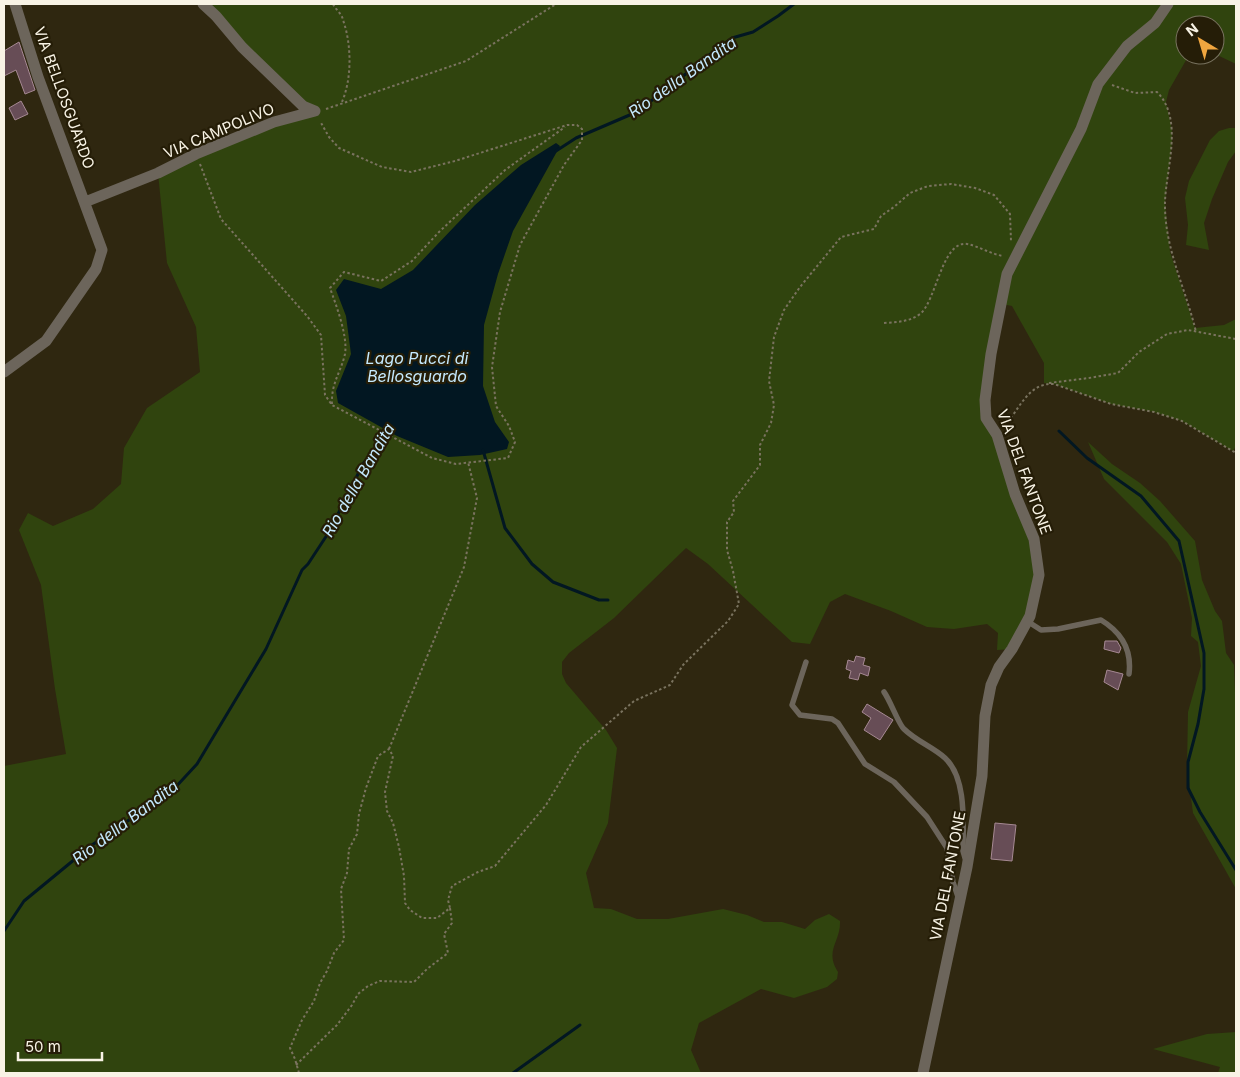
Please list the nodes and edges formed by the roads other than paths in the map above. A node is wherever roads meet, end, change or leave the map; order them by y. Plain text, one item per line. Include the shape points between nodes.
1 (15, 4) edge
2 (203, 4) edge
3 (1168, 4) edge
4 (85, 202) junction
5 (4, 372) edge
6 (1027, 621) junction
7 (806, 662) dead end
8 (1129, 674) dead end
9 (884, 692) dead end
10 (967, 867) junction
11 (960, 901) junction
12 (923, 1073) edge

1 - 4 street, VIA BELLOSGUARDO via 38,77
2 - 4 street, VIA CAMPOLIVO via 303,106 315,111 274,122
3 - 6 street, VIA DEL FANTONE via 1155,23 1126,46 1102,79 1090,100 1081,129 1011,258 985,400 986,418 997,435 1015,494 1034,539 1038,575
4 - 5 street via 102,250 96,270 46,341
6 - 8 lane via 1041,630 1101,620 1122,638 1129,654
6 - 10 street, VIA DEL FANTONE via 992,685 985,716 982,776
7 - 11 lane via 792,705 800,715 832,718 865,764 894,782 927,817 948,848 953,882
9 - 10 lane via 903,729 947,759 958,776
10 - 11 street, VIA DEL FANTONE
11 - 12 street, VIA DEL FANTONE

